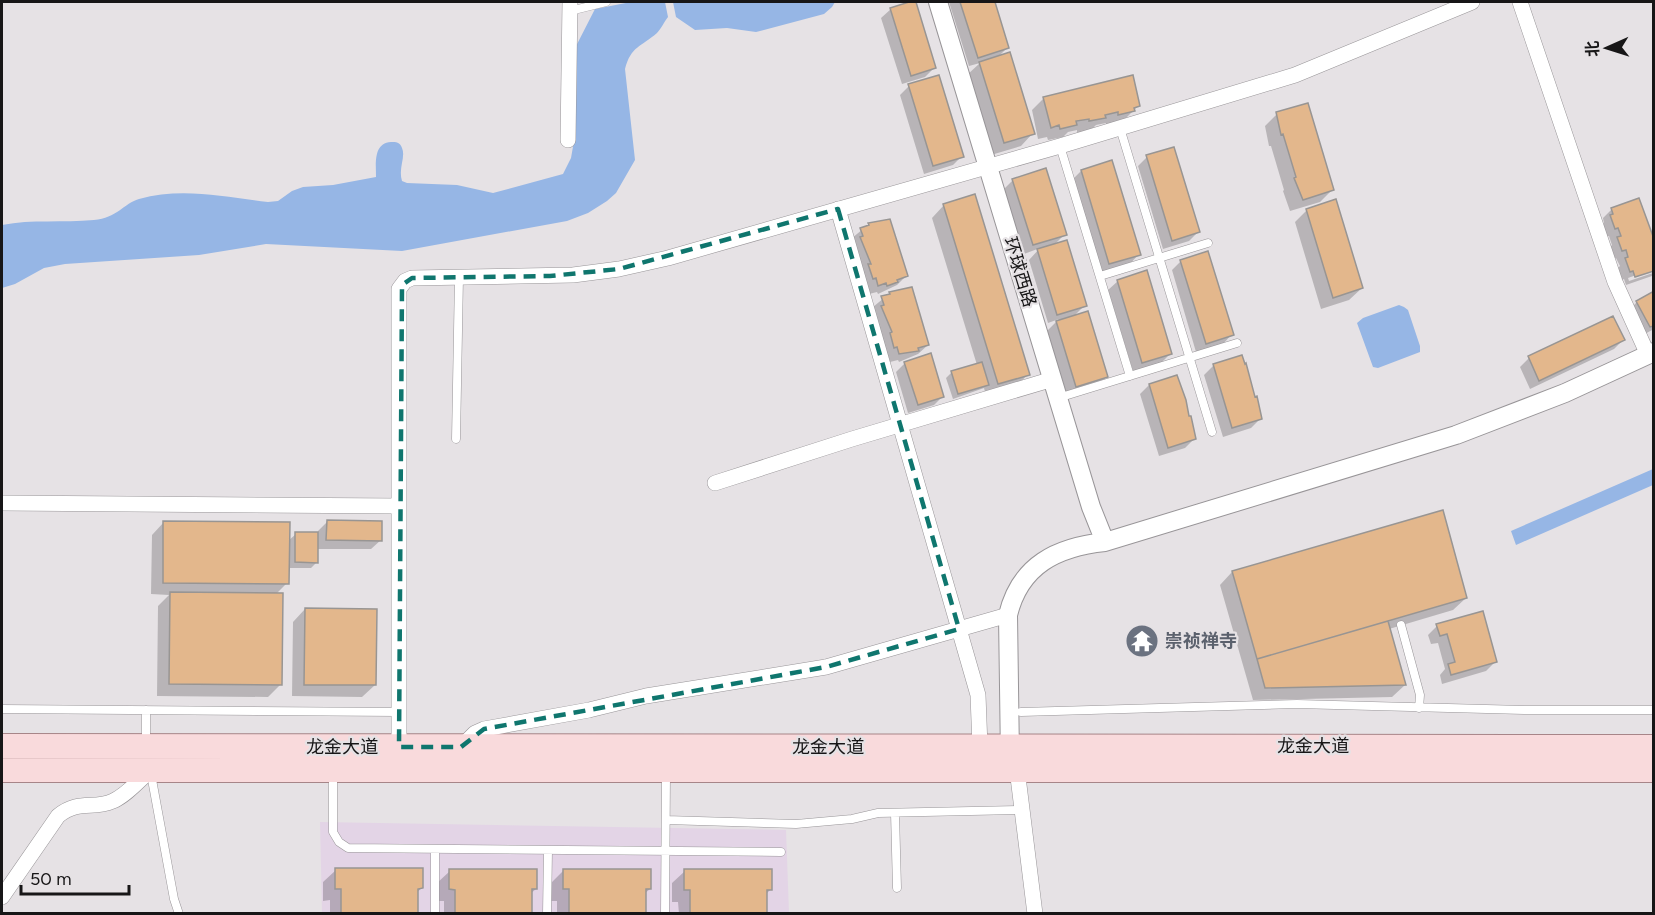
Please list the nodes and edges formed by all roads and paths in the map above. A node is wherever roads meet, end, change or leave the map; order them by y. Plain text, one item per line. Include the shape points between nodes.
1 (606, 2) edge
2 (938, 2) edge
3 (1472, 2) edge
4 (1520, 2) edge
5 (570, 6) edge
6 (1120, 128) junction
7 (568, 140) dead end
8 (1060, 146) junction
9 (988, 166) junction
10 (838, 209) junction
11 (1208, 243) dead end
12 (1159, 258) junction
13 (1100, 276) junction
14 (459, 277) junction
15 (1237, 343) dead end
16 (1651, 353) edge
17 (1190, 358) junction
18 (1130, 376) junction
19 (1053, 379) junction
20 (1058, 398) junction
21 (900, 424) junction
22 (1212, 432) dead end
23 (456, 439) dead end
24 (715, 483) dead end
25 (2, 503) edge
26 (399, 506) junction
27 (1105, 542) junction
28 (1008, 615) junction
29 (1401, 625) dead end
30 (959, 628) junction
31 (1419, 708) junction
32 (2, 709) edge
33 (147, 710) junction
34 (1653, 710) edge
35 (399, 712) junction
36 (1021, 712) junction
37 (2, 746) edge
38 (146, 746) junction
39 (399, 747) junction
40 (460, 747) junction
41 (980, 747) junction
42 (1653, 747) edge
43 (1016, 760) junction
44 (2, 770) edge
45 (151, 770) junction
46 (333, 770) junction
47 (666, 770) junction
48 (1653, 770) edge
49 (1022, 810) junction
50 (895, 813) junction
51 (666, 820) junction
52 (435, 849) junction
53 (548, 850) junction
54 (665, 851) junction
55 (781, 852) dead end
56 (897, 888) dead end
57 (2, 897) edge
58 (179, 914) edge
59 (435, 914) edge
60 (547, 914) edge
61 (665, 914) edge
62 (1035, 914) edge

1 - 5 lane
2 - 9 street, 环球西路
3 - 6 street via 1295,75
4 - 16 street via 1615,282
5 - 7 street
6 - 8 street
6 - 12 lane
8 - 9 street
8 - 13 lane
9 - 10 street
9 - 19 street, 环球西路
10 - 14 street via 619,269 550,276
10 - 21 street
11 - 12 lane
12 - 13 lane
12 - 17 lane
13 - 18 lane
14 - 23 lane
14 - 26 street via 412,278 399,289
15 - 17 lane
16 - 27 street via 1565,393 1456,435
17 - 18 lane
17 - 22 lane
18 - 20 lane
19 - 20 street, 环球西路
19 - 21 street
20 - 27 street, 环球西路
21 - 24 street
21 - 30 street
25 - 26 street
26 - 35 street
27 - 28 street via 1078,545 1038,566 1017,589
27 - 36 street via 1045,575 1028,595 1020,616
28 - 30 street
28 - 43 street
29 - 31 lane via 1420,695
30 - 40 street via 826,667 646,696 484,729
30 - 41 street via 978,695
31 - 34 lane
31 - 36 lane via 1297,704
32 - 33 lane
33 - 35 lane
33 - 38 lane
35 - 39 street
36 - 43 street
37 - 38 main road, 龙金大道
38 - 39 main road, 龙金大道
39 - 40 main road, 龙金大道
40 - 41 main road, 龙金大道
41 - 43 main road, 龙金大道
42 - 43 main road, 龙金大道
43 - 47 main road, 龙金大道
43 - 48 main road, 龙金大道
43 - 49 street
44 - 45 main road, 龙金大道
45 - 46 main road, 龙金大道
45 - 57 street via 117,800 66,809
45 - 58 lane
46 - 47 main road, 龙金大道
46 - 52 lane via 333,832 339,843 348,848
47 - 51 lane
49 - 50 lane
49 - 62 street
50 - 51 lane via 796,824
50 - 56 lane
51 - 54 lane
52 - 53 lane
52 - 59 lane
53 - 54 lane
53 - 60 lane
54 - 55 lane
54 - 61 lane

